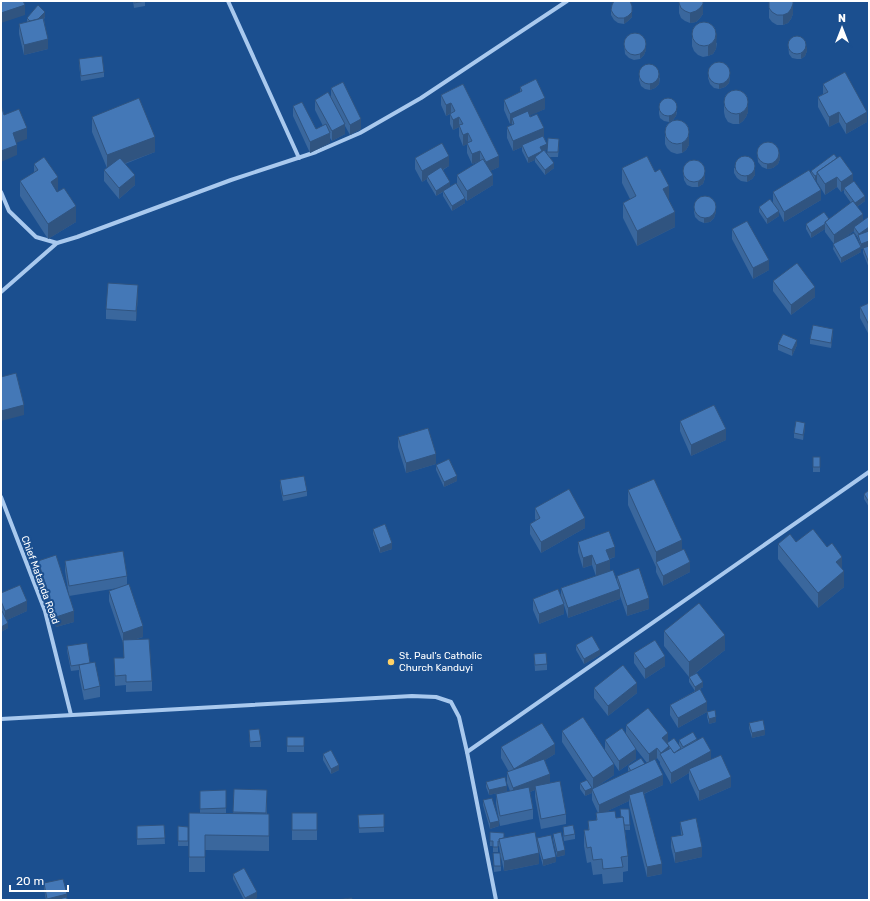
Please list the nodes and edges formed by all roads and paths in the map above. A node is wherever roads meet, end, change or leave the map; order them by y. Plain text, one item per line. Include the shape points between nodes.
1 (228, 1) edge
2 (567, 1) edge
3 (299, 158) junction
4 (1, 192) edge
5 (56, 243) junction
6 (1, 292) edge
7 (869, 472) edge
8 (1, 497) edge
9 (71, 715) junction
10 (1, 719) edge
11 (467, 752) junction
12 (496, 900) edge

1 - 3 street
2 - 3 street via 421,98 360,133
3 - 5 street
4 - 5 street via 9,211 36,237
5 - 6 street
7 - 11 street
8 - 9 street, Chief Matanda Road via 45,611
9 - 10 street
9 - 11 street via 412,696 436,697 451,702 459,718
11 - 12 street

